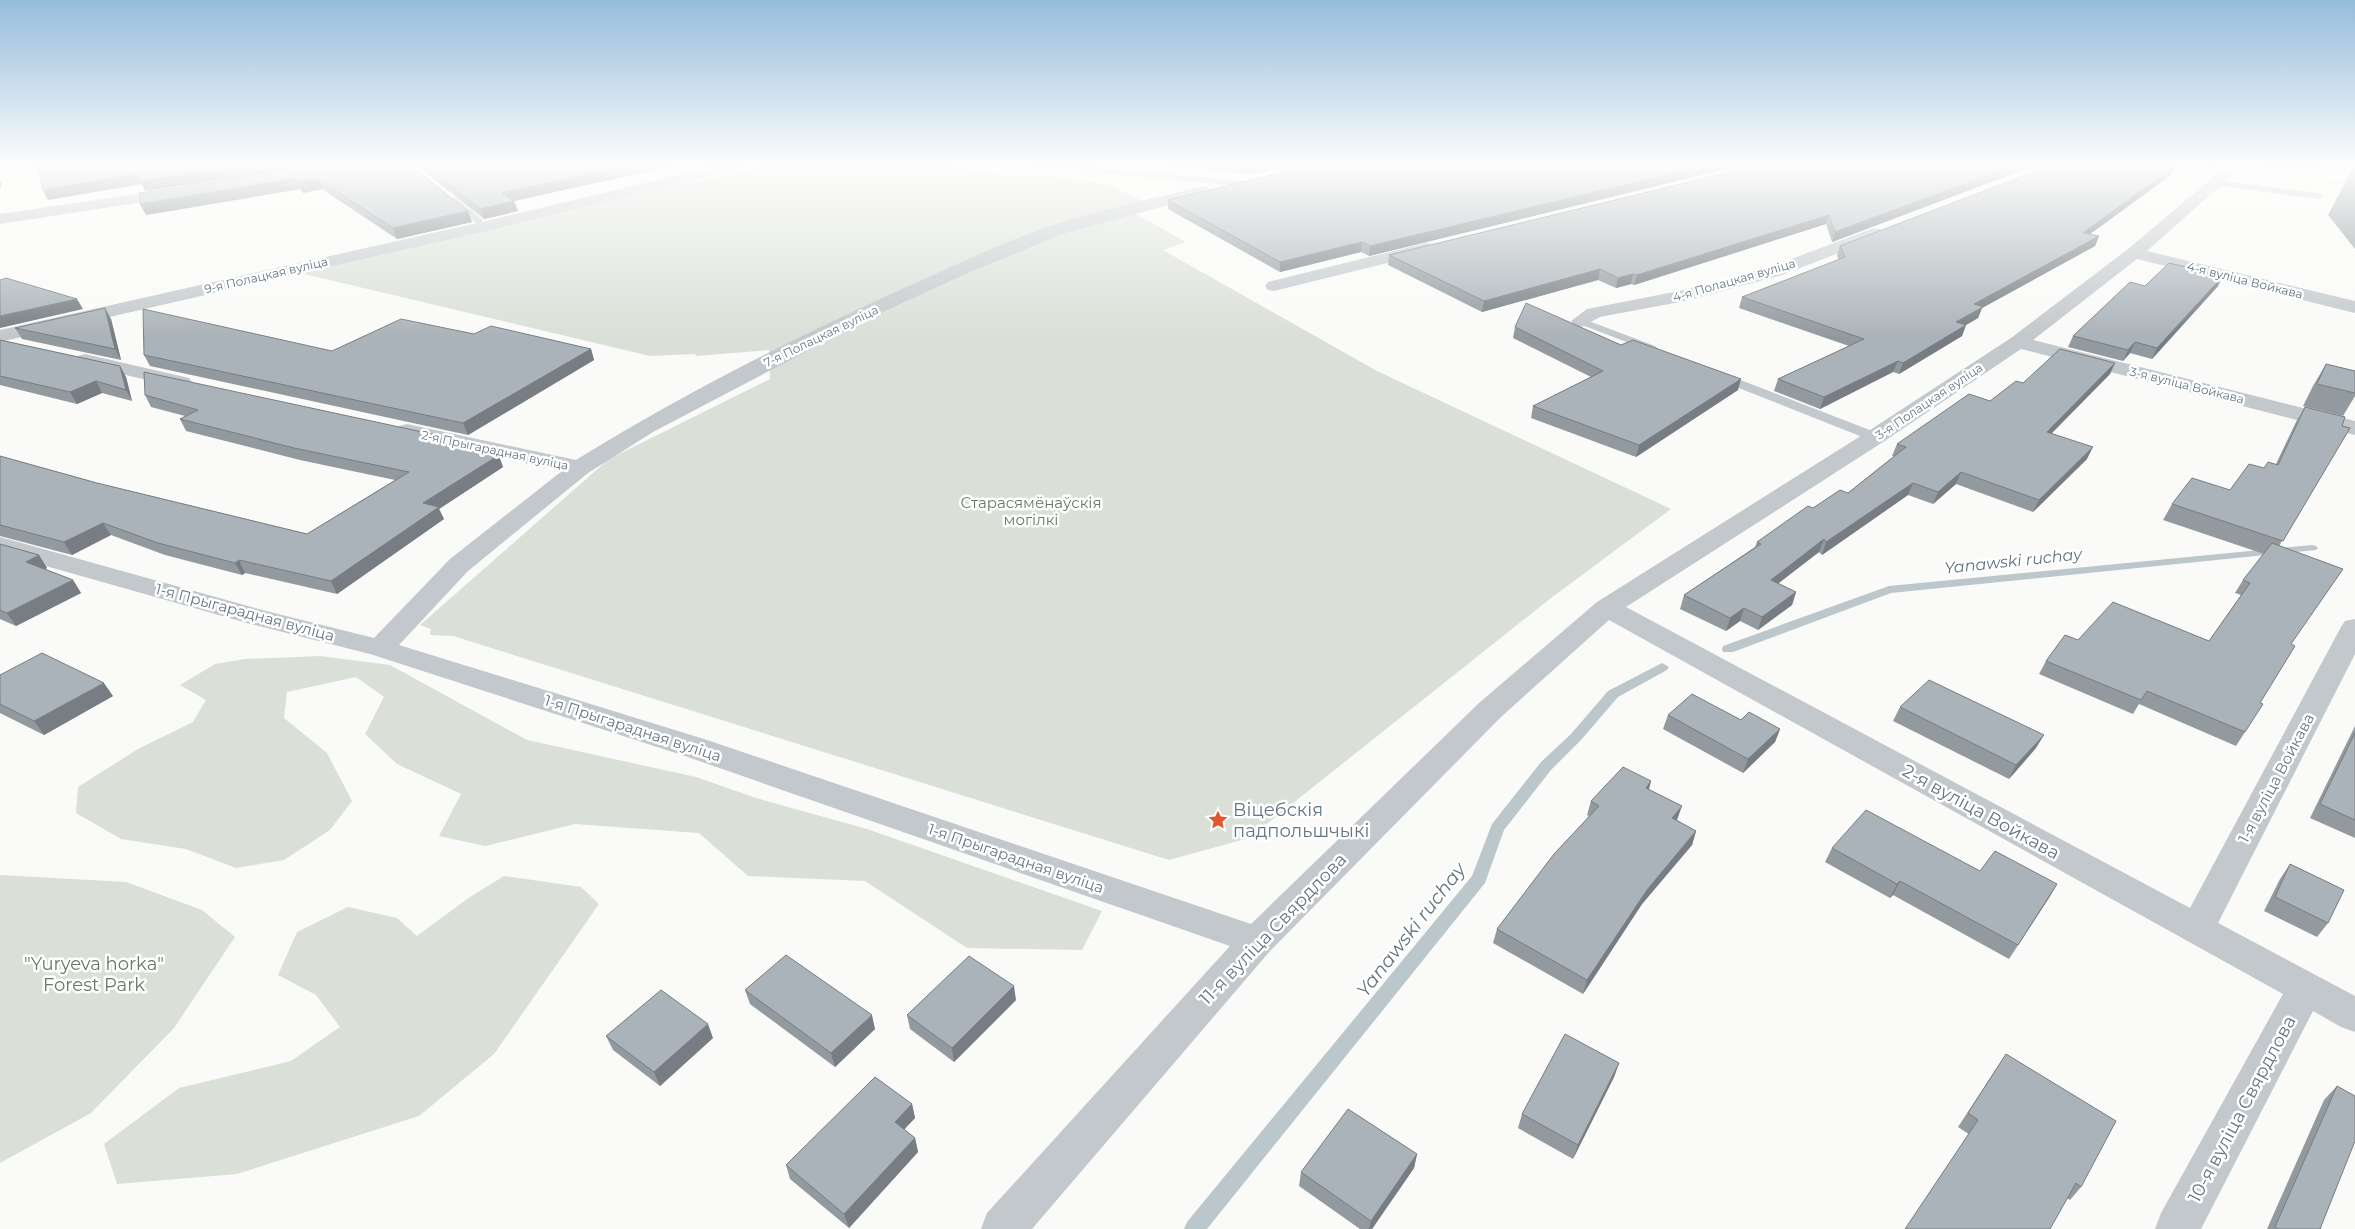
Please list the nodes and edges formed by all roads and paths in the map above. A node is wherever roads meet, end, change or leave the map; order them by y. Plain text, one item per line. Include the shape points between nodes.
1 (501, 222) edge
2 (1083, 222) edge
3 (2166, 222) edge
4 (1887, 228) edge
5 (1438, 245) edge
6 (2134, 253) junction
7 (1274, 286) dead end
8 (2355, 307) edge
9 (1581, 321) joint
10 (0, 336) edge
11 (0, 342) edge
12 (2018, 342) junction
13 (29, 348) edge
14 (1664, 353) edge
15 (68, 357) edge
16 (1710, 372) edge
17 (203, 386) edge
18 (387, 426) edge
19 (2355, 428) edge
20 (1875, 437) junction
21 (580, 468) junction
22 (0, 545) edge
23 (1607, 608) junction
24 (2355, 627) edge
25 (380, 648) junction
26 (2197, 929) junction
27 (1257, 941) junction
28 (2306, 988) junction
29 (2355, 1014) edge
30 (1004, 1229) edge
31 (2178, 1229) edge

1 - 10 street, 9-я Полацкая вуліца
2 - 21 street, 7-я Полацкая вуліца via 1056,230 955,272 867,312 645,427
3 - 6 street, 3-я Полацкая вуліца
4 - 9 street, 4-я Полацкая вуліца via 1776,271 1686,295 1594,313
5 - 7 street
6 - 8 street, 4-я вуліца Войкава
6 - 12 street, 3-я Полацкая вуліца
9 - 14 lane
11 - 13 street
12 - 19 street, 3-я вуліца Войкава
12 - 20 street, 3-я Полацкая вуліца
15 - 17 street
16 - 20 lane
18 - 21 street, 2-я Прыгарадная вуліца
20 - 23 street, 3-я Полацкая вуліца
21 - 25 street, 7-я Полацкая вуліца via 458,565
22 - 25 street, 1-я Прыгарадная вуліца
23 - 26 street, 2-я вуліца Войкава
23 - 27 street, 11-я вуліца Свярдлова via 1490,710
24 - 26 street, 1-я вуліца Войкава
25 - 27 street, 1-я Прыгарадная вуліца via 693,747
26 - 28 street, 2-я вуліца Войкава
27 - 30 street, 11-я вуліца Свярдлова
28 - 29 street, 2-я вуліца Войкава
28 - 31 street, 10-я вуліца Свярдлова

